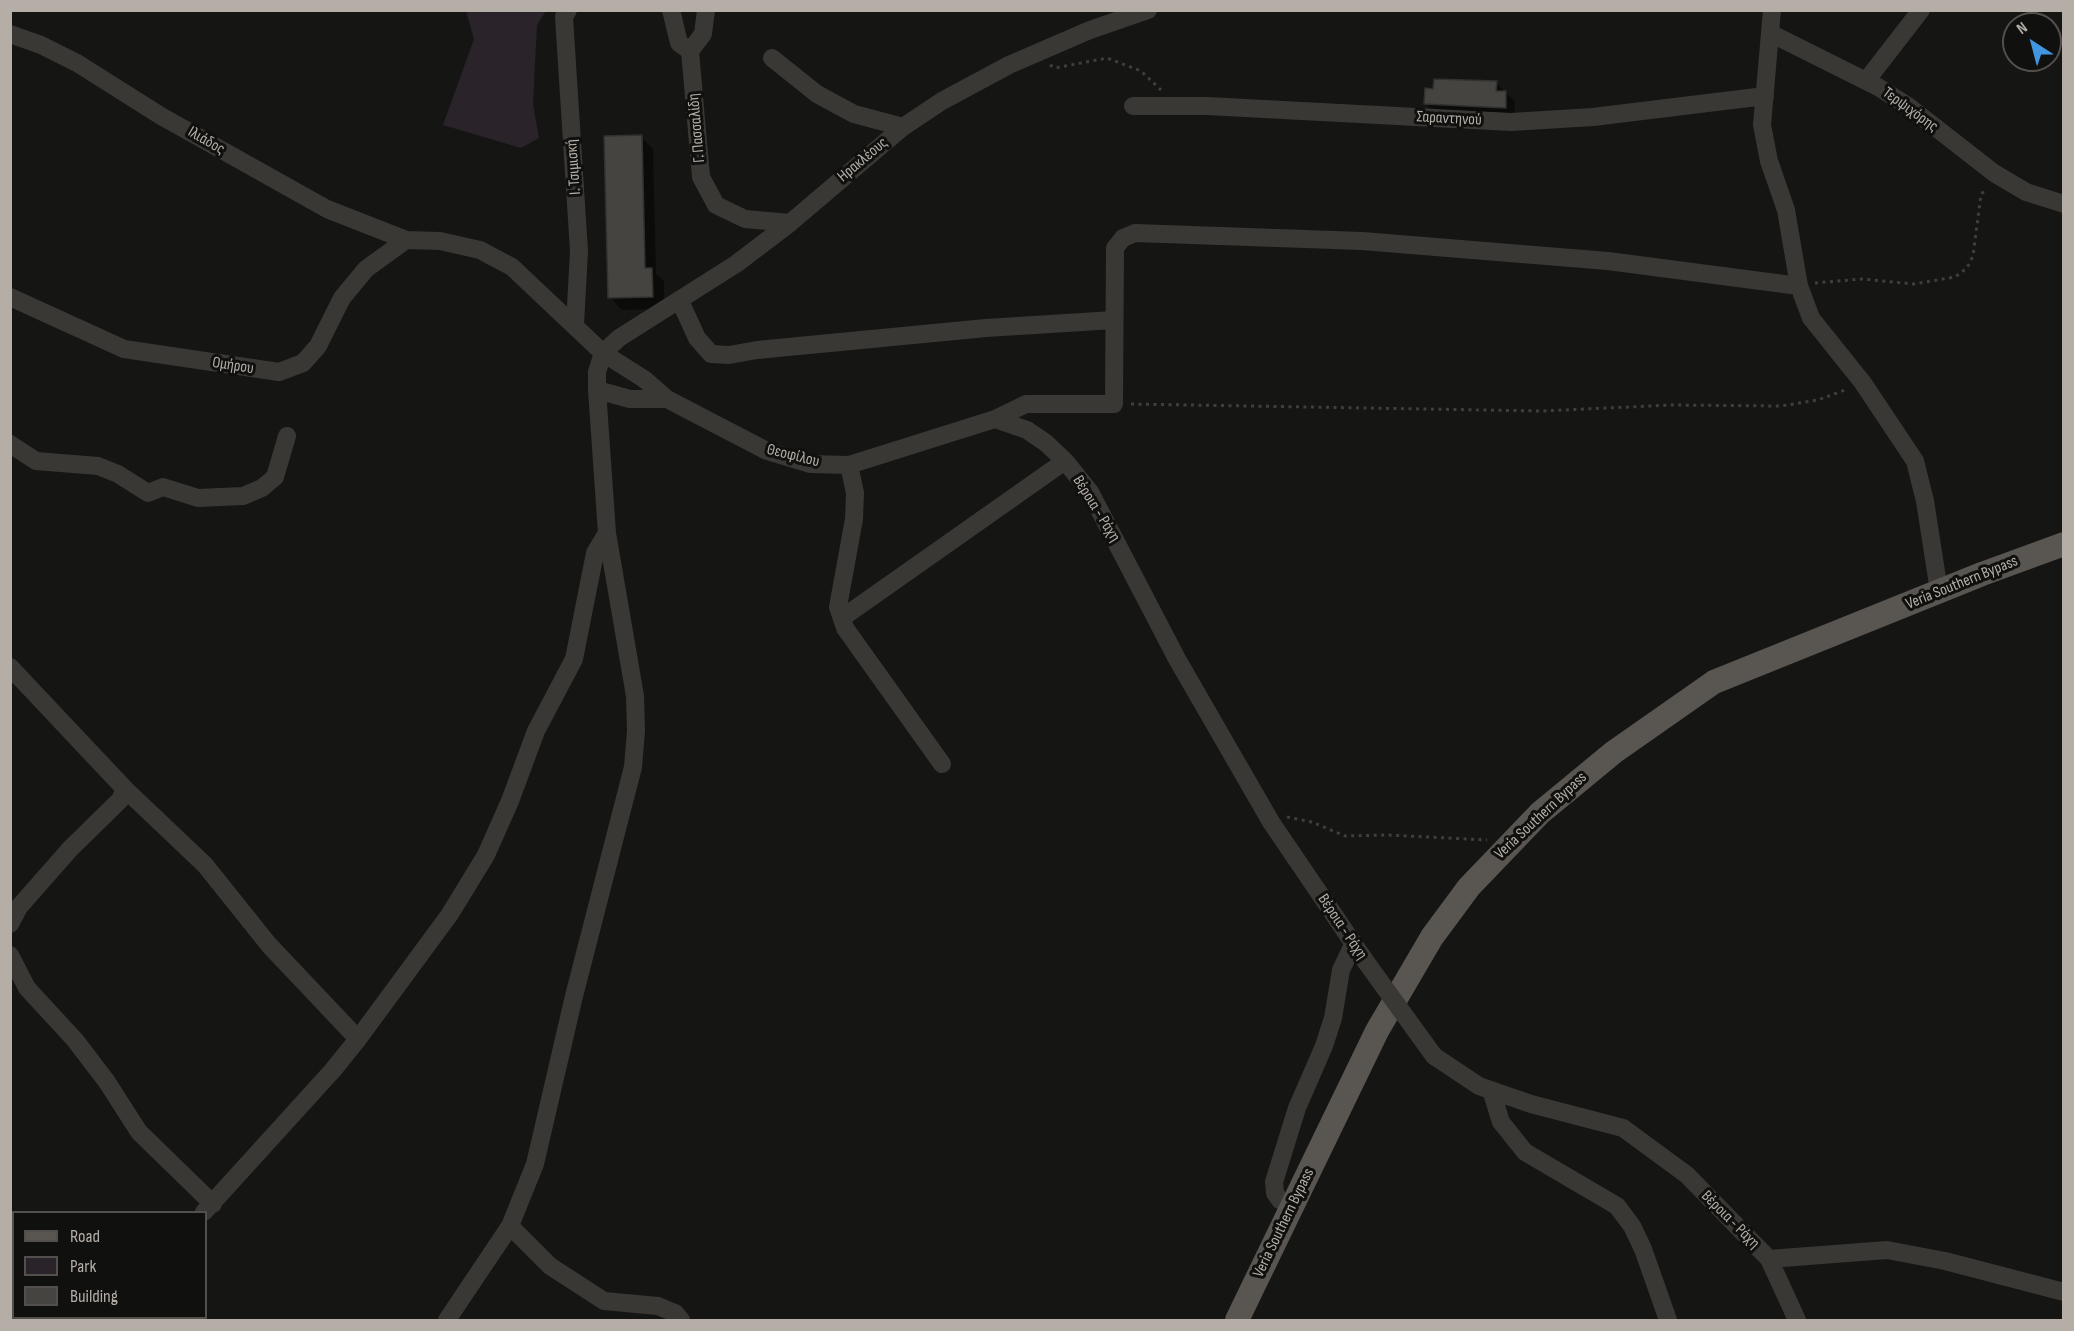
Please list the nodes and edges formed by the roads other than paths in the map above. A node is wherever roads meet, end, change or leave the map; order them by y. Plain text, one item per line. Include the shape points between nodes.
1 (568, 10) edge
2 (670, 10) edge
3 (706, 10) edge
4 (1148, 10) edge
5 (1772, 10) edge
6 (1921, 10) edge
7 (10, 34) edge
8 (1772, 34) junction
9 (690, 51) junction
10 (772, 58) dead end
11 (1866, 81) junction
12 (1765, 96) junction
13 (1132, 106) dead end
14 (903, 127) junction
15 (2064, 204) edge
16 (790, 223) junction
17 (406, 240) junction
18 (1799, 286) junction
19 (10, 297) edge
20 (680, 301) junction
21 (1114, 320) junction
22 (575, 325) junction
23 (603, 353) junction
24 (597, 390) junction
25 (667, 399) junction
26 (995, 419) junction
27 (287, 436) dead end
28 (10, 444) edge
29 (1065, 461) junction
30 (849, 465) junction
31 (607, 533) junction
32 (2064, 544) edge
33 (1939, 591) junction
34 (842, 618) junction
35 (10, 668) edge
36 (942, 764) dead end
37 (125, 789) junction
38 (10, 924) edge
39 (1354, 943) junction
40 (10, 955) edge
41 (358, 1039) junction
42 (1491, 1090) junction
43 (1293, 1205) junction
44 (208, 1208) edge
45 (510, 1226) junction
46 (1769, 1259) junction
47 (2064, 1292) edge
48 (447, 1320) edge
49 (681, 1320) edge
50 (1237, 1320) edge
51 (1668, 1320) edge
52 (1797, 1320) edge

1 - 22 street, Ι. Τσιμισκή via 564,16 579,251
2 - 9 street via 679,43
3 - 9 street via 703,34
4 - 14 street, Ηρακλέους via 1031,55 977,81
5 - 8 street
6 - 11 street
7 - 17 street, Ιλιάδος via 77,63 161,116 327,209
8 - 11 street, Τερψιχόρης
8 - 12 street
9 - 16 street, Γ. Πασσαλίδη via 701,177 716,205 745,219
10 - 14 street via 817,94 854,114
11 - 15 street, Τερψιχόρης via 1908,106 2002,178 2026,192
12 - 13 street, Σαραντηνού via 1593,117 1511,122 1169,104
12 - 18 street via 1762,125 1769,161 1786,210
14 - 16 street, Ηρακλέους
16 - 20 street, Ηρακλέους
17 - 19 street, Ομήρου via 366,269 342,298 318,346 303,363 279,372 124,349
17 - 22 street, Ιλιάδος via 440,241 480,250 512,267
18 - 21 street via 1608,261 1362,241 1135,233 1123,238 1115,248
18 - 33 street via 1811,318 1863,383 1915,461
20 - 21 street via 697,338 711,354 729,355 986,328
20 - 23 street, Ηρακλέους
21 - 26 street, Θεοφίλου via 1114,404 1026,404
22 - 23 street, Θεοφίλου
23 - 24 street
23 - 25 street, Θεοφίλου
24 - 25 street, Θεοφίλου via 630,399
24 - 31 street
25 - 30 street, Θεοφίλου via 767,451 810,464
26 - 29 street, Βέροια - Ράχη via 1027,430
26 - 30 street, Θεοφίλου
27 - 28 street via 275,477 262,488 243,496 198,498 163,487 148,493 98,466 36,461
29 - 34 street
29 - 39 street, Βέροια - Ράχη via 1106,520 1177,659 1271,822
30 - 34 street via 855,493 854,519 838,607
31 - 41 street via 595,554 574,659 536,732 486,855 450,914
31 - 45 street via 635,696 633,767 535,1164
32 - 33 main road, Veria Southern Bypass
33 - 43 main road, Veria Southern Bypass via 1714,682 1573,784 1509,843 1469,886 1432,937 1377,1031
34 - 36 street via 845,628
35 - 37 street
37 - 38 street via 120,800 70,849 19,908
37 - 41 street via 205,865 269,945
39 - 42 street, Βέροια - Ράχη, bridge via 1434,1056
39 - 43 street via 1341,970 1327,1037 1297,1108 1274,1182 1280,1200
40 - 44 street via 27,988 75,1040 139,1132
41 - 44 street
42 - 46 street, Βέροια - Ράχη via 1623,1128 1687,1175
42 - 51 street via 1501,1122 1525,1152 1617,1206 1643,1249
43 - 50 main road, Veria Southern Bypass
45 - 48 street
45 - 49 street via 550,1266 604,1301 658,1306
46 - 47 street via 1887,1250
46 - 52 street, Βέροια - Ράχη

